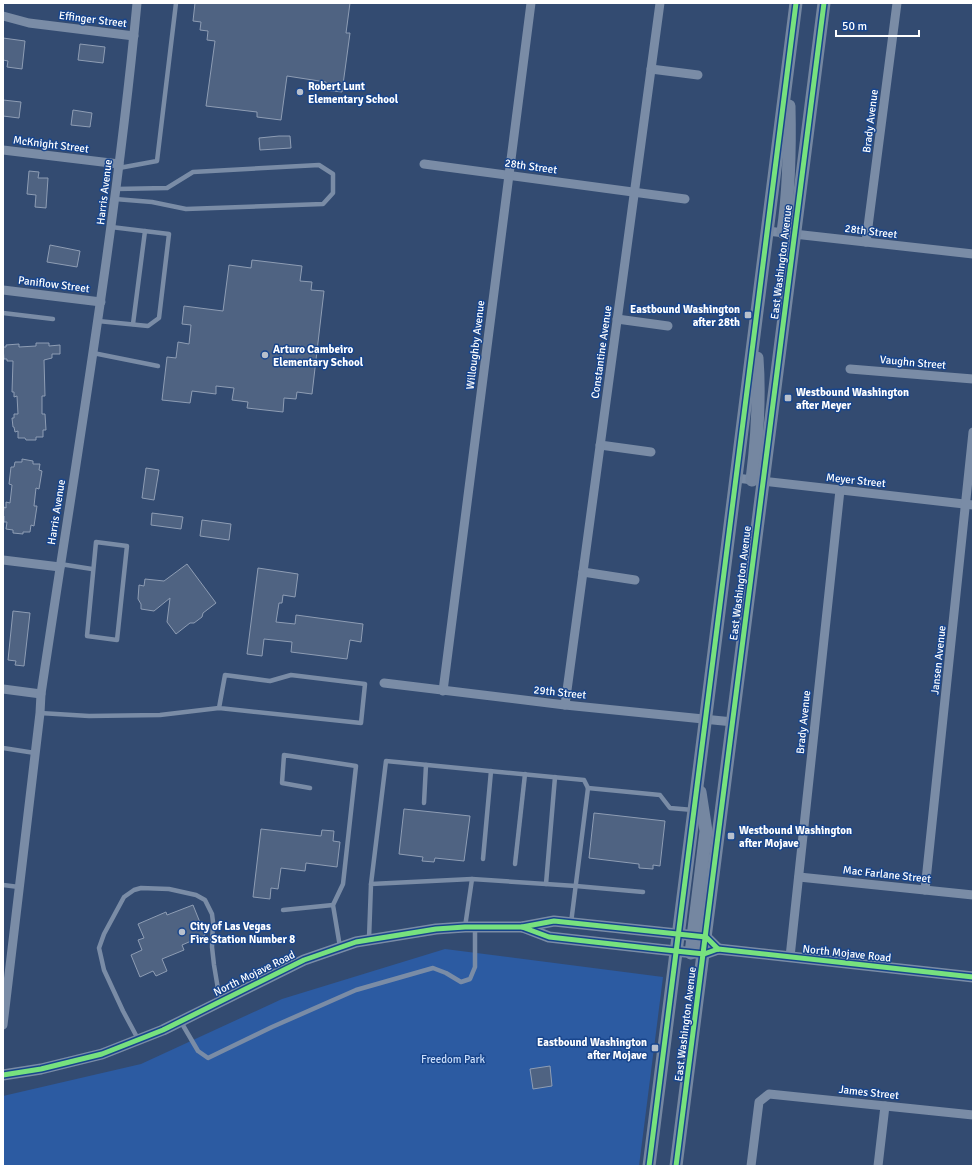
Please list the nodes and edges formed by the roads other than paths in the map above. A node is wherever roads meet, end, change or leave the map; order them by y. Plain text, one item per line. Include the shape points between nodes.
1 (137, 3) edge
2 (176, 3) edge
3 (531, 3) edge
4 (660, 3) edge
5 (796, 3) edge
6 (824, 3) edge
7 (897, 3) edge
8 (3, 16) edge
9 (134, 36) junction
10 (788, 62) junction
11 (651, 69) junction
12 (698, 75) dead end
13 (3, 150) edge
14 (424, 164) dead end
15 (119, 166) junction
16 (509, 175) junction
17 (116, 189) junction
18 (635, 192) junction
19 (115, 199) junction
20 (685, 199) dead end
21 (111, 227) junction
22 (145, 231) junction
23 (767, 231) junction
24 (789, 233) junction
25 (866, 242) junction
26 (973, 254) edge
27 (3, 290) edge
28 (101, 302) junction
29 (3, 313) edge
30 (53, 319) dead end
31 (617, 319) junction
32 (98, 321) junction
33 (133, 324) junction
34 (755, 324) junction
35 (668, 326) dead end
36 (93, 353) junction
37 (158, 366) dead end
38 (850, 368) dead end
39 (973, 379) edge
40 (973, 432) edge
41 (600, 445) junction
42 (651, 452) dead end
43 (736, 478) junction
44 (758, 481) junction
45 (840, 490) junction
46 (970, 505) edge
47 (3, 560) edge
48 (60, 566) junction
49 (92, 569) junction
50 (583, 572) junction
51 (635, 580) dead end
52 (384, 683) dead end
53 (3, 688) edge
54 (443, 691) junction
55 (41, 694) junction
56 (566, 705) junction
57 (219, 708) junction
58 (40, 713) junction
59 (706, 719) junction
60 (733, 722) junction
61 (3, 748) edge
62 (35, 753) junction
63 (426, 764) junction
64 (491, 771) junction
65 (524, 774) junction
66 (555, 777) junction
67 (698, 781) junction
68 (310, 788) dead end
69 (588, 788) junction
70 (424, 803) dead end
71 (694, 810) junction
72 (483, 859) dead end
73 (515, 864) dead end
74 (799, 877) junction
75 (472, 879) junction
76 (371, 884) junction
77 (546, 884) junction
78 (3, 885) edge
79 (576, 886) junction
80 (19, 887) junction
81 (925, 890) junction
82 (643, 892) dead end
83 (973, 895) edge
84 (333, 905) junction
85 (283, 910) dead end
86 (571, 923) junction
87 (470, 927) junction
88 (522, 927) junction
89 (679, 934) junction
90 (699, 936) junction
91 (369, 940) junction
92 (340, 947) junction
93 (718, 949) junction
94 (677, 951) junction
95 (697, 954) junction
96 (790, 957) junction
97 (973, 977) edge
98 (220, 1001) junction
99 (180, 1021) junction
100 (3, 1025) edge
101 (138, 1039) junction
102 (3, 1075) edge
103 (885, 1106) junction
104 (973, 1115) edge
105 (653, 1138) junction
106 (649, 1166) edge
107 (654, 1166) edge
108 (676, 1166) edge
109 (751, 1166) edge
110 (878, 1166) edge

1 - 9 street, Harris Avenue
2 - 15 lane via 157,161
3 - 16 street, Willoughby Avenue
4 - 11 street, Constantine Avenue
5 - 10 main road, East Washington Avenue
6 - 24 main road, East Washington Avenue
7 - 25 street, Brady Avenue
8 - 9 street, Effinger Street via 29,23
9 - 15 street, Harris Avenue
10 - 23 main road, East Washington Avenue
10 - 24 main road
11 - 12 street
11 - 18 street, Constantine Avenue
13 - 15 street, McKnight Street
14 - 16 street, 28th Street
15 - 17 street, Harris Avenue
16 - 18 street, 28th Street
16 - 54 street, Willoughby Avenue
17 - 19 street, Harris Avenue
17 - 19 lane via 167,188 193,172 319,165 332,174 333,193 323,204 186,209 152,202
18 - 20 street, 28th Street
18 - 31 street, Constantine Avenue
19 - 21 street, Harris Avenue
21 - 22 lane
21 - 28 street, Harris Avenue
22 - 33 lane
22 - 33 lane via 169,234 158,318 148,326
23 - 24 street, 28th Street
23 - 34 main road, East Washington Avenue
24 - 25 street, 28th Street
24 - 44 main road, East Washington Avenue
25 - 26 street, 28th Street
27 - 28 street, Paniflow Street
28 - 32 street, Harris Avenue
29 - 30 lane
31 - 35 street
31 - 41 street, Constantine Avenue
32 - 33 lane
32 - 36 street, Harris Avenue
34 - 43 main road, East Washington Avenue
34 - 44 main road via 759,379 755,460
36 - 37 lane
36 - 48 street, Harris Avenue
38 - 39 street, Vaughn Street
40 - 46 street, Jansen Avenue
41 - 42 street
41 - 50 street, Constantine Avenue
43 - 44 street, Meyer Street
43 - 59 main road, East Washington Avenue
44 - 45 street, Meyer Street
44 - 60 main road, East Washington Avenue
45 - 46 street, Meyer Street
45 - 74 street, Brady Avenue
46 - 81 street, Jansen Avenue
47 - 48 street
48 - 49 lane
48 - 55 street, Harris Avenue
49 - 49 lane via 86,636 117,640 127,546 96,542
50 - 51 street
50 - 56 street, Constantine Avenue
52 - 54 street, 29th Street
53 - 55 street
54 - 56 street, 29th Street
55 - 58 street, Harris Avenue
56 - 59 street, 29th Street
57 - 57 lane via 361,723 365,684 291,675 270,681 225,675
57 - 58 lane via 160,716
58 - 62 street, Harris Avenue
59 - 60 street, 29th Street
59 - 67 main road, East Washington Avenue
60 - 90 main road, East Washington Avenue
61 - 62 lane
62 - 80 street, Harris Avenue
63 - 64 lane
63 - 70 lane
63 - 76 lane via 386,761
64 - 65 lane
64 - 72 lane
65 - 66 lane
65 - 73 lane
66 - 69 lane via 584,780
66 - 77 lane
67 - 71 main road, East Washington Avenue
67 - 90 main road via 706,831
68 - 84 lane via 282,783 284,755 356,766 343,884
69 - 71 lane via 660,794 670,808
69 - 79 lane
71 - 89 main road, East Washington Avenue
74 - 81 street, Mac Farlane Street
74 - 96 street, Brady Avenue
75 - 76 lane
75 - 77 lane
75 - 87 lane
76 - 91 lane
77 - 79 lane
78 - 80 lane
79 - 82 lane
79 - 86 lane
80 - 100 street, Harris Avenue
81 - 83 street, Mac Farlane Street
84 - 85 lane
84 - 92 lane
86 - 88 street, North Mojave Road via 554,921
86 - 89 street, North Mojave Road
87 - 88 street, North Mojave Road
87 - 91 street, North Mojave Road via 436,929
87 - 99 lane via 475,967 470,979 461,982 433,968 364,988 272,1027 208,1058 198,1051
88 - 94 street, North Mojave Road via 549,937
89 - 90 street, North Mojave Road
89 - 94 main road, East Washington Avenue
90 - 93 street
90 - 95 main road, East Washington Avenue
91 - 92 street, North Mojave Road
92 - 98 street, North Mojave Road via 304,960
93 - 95 street, North Mojave Road
93 - 96 street, North Mojave Road
94 - 95 street, North Mojave Road
94 - 105 main road, East Washington Avenue
95 - 108 main road, East Washington Avenue
96 - 97 street, North Mojave Road
98 - 99 street, North Mojave Road
98 - 101 lane via 212,947 212,914 205,900 196,895 169,889 134,890 124,897 99,948 104,970
99 - 101 street, North Mojave Road
101 - 102 street, North Mojave Road via 102,1054 41,1069
103 - 104 street, James Street
103 - 109 street, James Street via 769,1094 759,1102
103 - 110 street
105 - 106 main road, East Washington Avenue
105 - 107 main road

